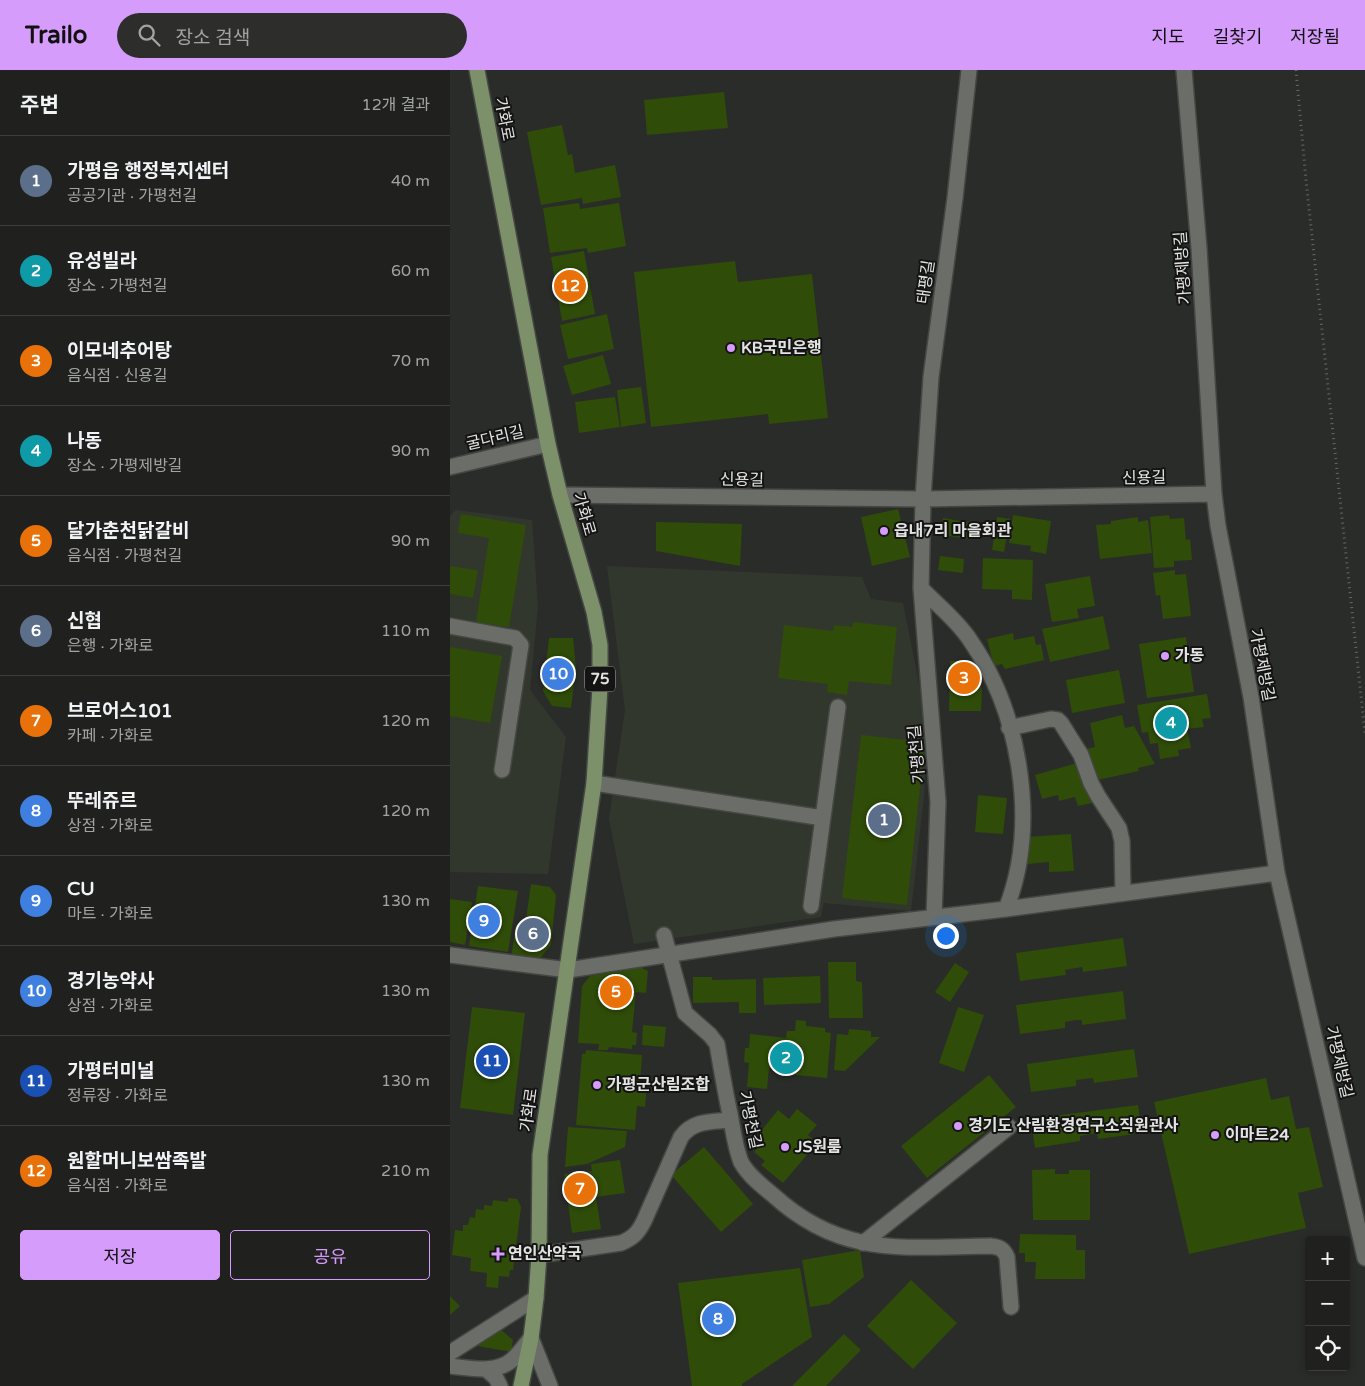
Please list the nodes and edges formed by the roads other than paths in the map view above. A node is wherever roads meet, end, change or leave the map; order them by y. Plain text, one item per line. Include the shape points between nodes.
1 (477, 70) edge
2 (969, 70) edge
3 (1184, 70) edge
4 (548, 444) junction
5 (450, 467) edge
6 (1214, 494) junction
7 (560, 495) junction
8 (923, 499) junction
9 (921, 588) junction
10 (450, 626) edge
11 (838, 707) dead end
12 (1009, 726) junction
13 (502, 770) dead end
14 (594, 783) junction
15 (823, 818) junction
16 (1277, 873) junction
17 (1123, 893) junction
18 (811, 906) dead end
19 (1006, 909) junction
20 (934, 917) junction
21 (664, 935) dead end
22 (668, 953) junction
23 (450, 955) edge
24 (568, 970) junction
25 (731, 1120) junction
26 (1009, 1127) dead end
27 (863, 1244) junction
28 (539, 1255) junction
29 (1365, 1258) edge
30 (536, 1298) junction
31 (1011, 1306) dead end
32 (531, 1338) junction
33 (450, 1352) edge
34 (450, 1366) edge
35 (486, 1369) junction
36 (500, 1386) edge
37 (520, 1386) edge
38 (531, 1386) edge
39 (550, 1386) edge

1 - 4 main road, 가화로 / 75
2 - 8 street, 태평길 via 931,377
3 - 6 street, 가평제방길
4 - 5 street, 굴다리길
4 - 7 main road, 가화로 / 75
6 - 8 street, 신용길
6 - 16 street, 가평제방길 via 1251,697
7 - 8 street, 신용길
7 - 14 main road, 가화로 / 75 via 594,612 600,644
8 - 9 street
9 - 12 street via 957,622 970,640 985,664
9 - 20 street, 가평천길 via 938,802
10 - 13 street via 515,638 521,644
11 - 15 street
12 - 17 street via 1051,719 1061,723 1081,755 1098,796 1119,828
12 - 19 street via 1022,785 1022,830
14 - 15 street
14 - 24 main road, 가화로 / 75
15 - 18 street
16 - 17 street
16 - 29 street, 가평제방길
17 - 19 street
19 - 20 street
20 - 22 street
21 - 22 street, 가평천길
22 - 24 street
22 - 25 street, 가평천길 via 685,1013 710,1034 716,1044
23 - 24 street
24 - 28 main road, 가화로 / 75 via 540,1156
25 - 27 street, 가평천길 via 742,1164 754,1178 817,1228
25 - 28 street via 692,1126 685,1131 644,1221 632,1239
26 - 27 street
27 - 31 street, 가평천길 via 999,1247 1007,1256
28 - 30 main road, 가화로 / 75
30 - 32 main road, 가화로 / 75
30 - 33 street
32 - 35 street via 507,1364
32 - 37 main road, 가화로
32 - 38 main road, 가화로
32 - 39 street
34 - 35 street
35 - 36 street

